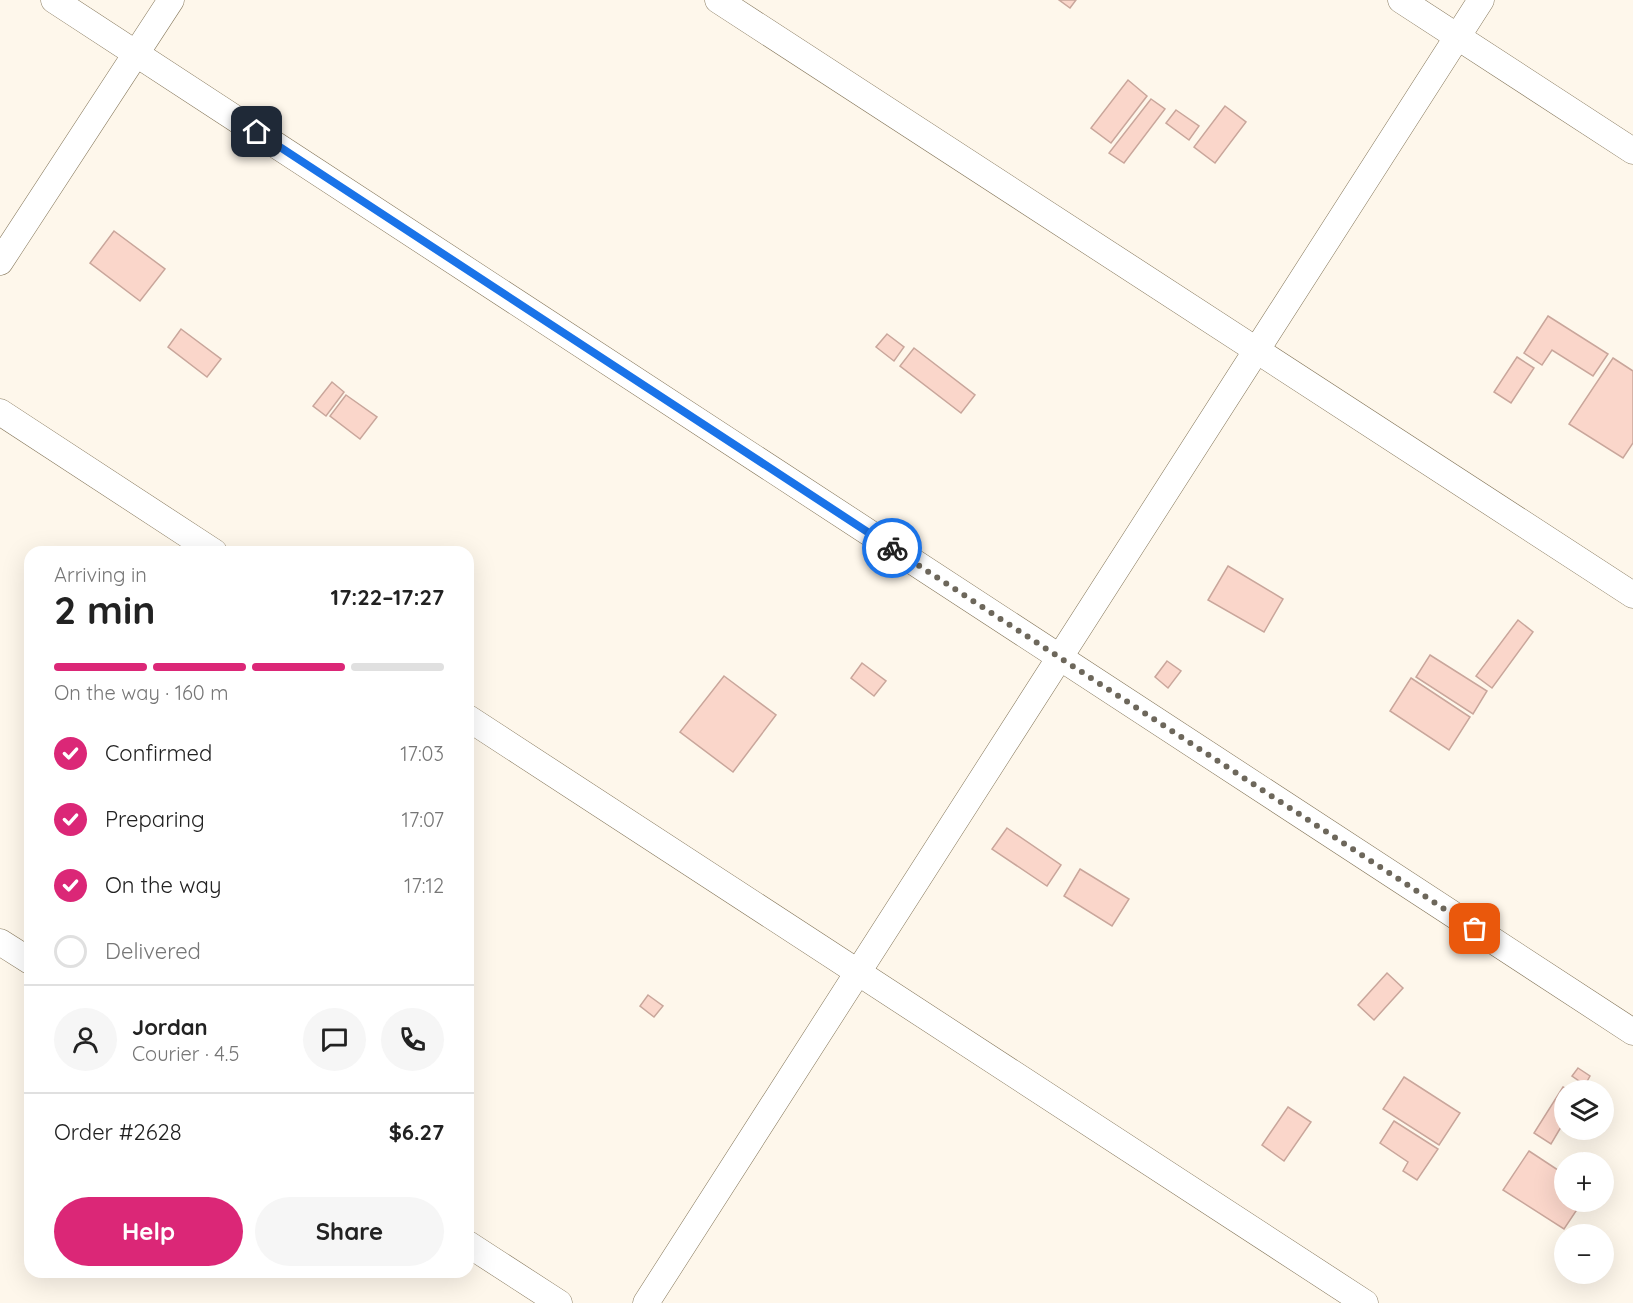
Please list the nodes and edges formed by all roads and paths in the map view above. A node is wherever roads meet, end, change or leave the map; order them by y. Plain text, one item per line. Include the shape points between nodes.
1 (54, 0) edge
2 (171, 0) edge
3 (718, 0) edge
4 (1401, 0) edge
5 (1481, 0) edge
6 (1458, 37) junction
7 (136, 54) junction
8 (1633, 151) edge
9 (0, 262) edge
10 (1257, 350) junction
11 (0, 412) edge
12 (205, 546) edge
13 (1633, 595) edge
14 (1060, 657) junction
15 (474, 722) edge
16 (0, 942) edge
17 (24, 957) edge
18 (858, 972) junction
19 (1633, 1032) edge
20 (474, 1248) edge
21 (559, 1303) edge
22 (646, 1303) edge
23 (1365, 1303) edge

1 - 7 street
2 - 7 street
3 - 10 street
4 - 6 street
5 - 6 street
6 - 8 street
6 - 10 street
7 - 9 street
7 - 14 street
10 - 13 street
10 - 14 street
11 - 12 street
14 - 18 street
14 - 19 street
15 - 18 street
16 - 17 street
18 - 22 street
18 - 23 street
20 - 21 street

